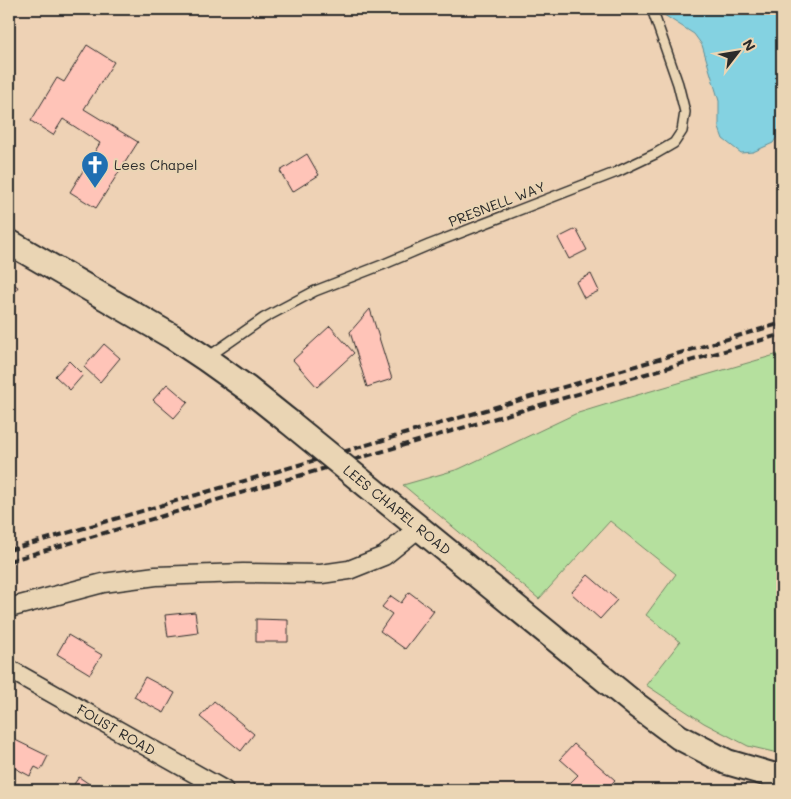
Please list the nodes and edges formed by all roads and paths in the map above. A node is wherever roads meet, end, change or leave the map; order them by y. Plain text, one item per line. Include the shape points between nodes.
1 (652, 9) edge
2 (9, 98) edge
3 (9, 109) edge
4 (9, 242) edge
5 (206, 359) junction
6 (419, 528) junction
7 (9, 608) edge
8 (9, 669) edge
9 (782, 778) edge
10 (224, 790) edge

1 - 5 lane, PRESNELL WAY via 686,112 682,131 674,143 616,172 315,291 264,318
2 - 3 lane
4 - 5 main road, LEES CHAPEL ROAD
5 - 6 main road, LEES CHAPEL ROAD, bridge via 248,389
6 - 7 street via 384,556 349,570 321,574 156,576 103,583
6 - 9 main road, LEES CHAPEL ROAD via 679,737 727,762
8 - 10 street, FOUST ROAD

